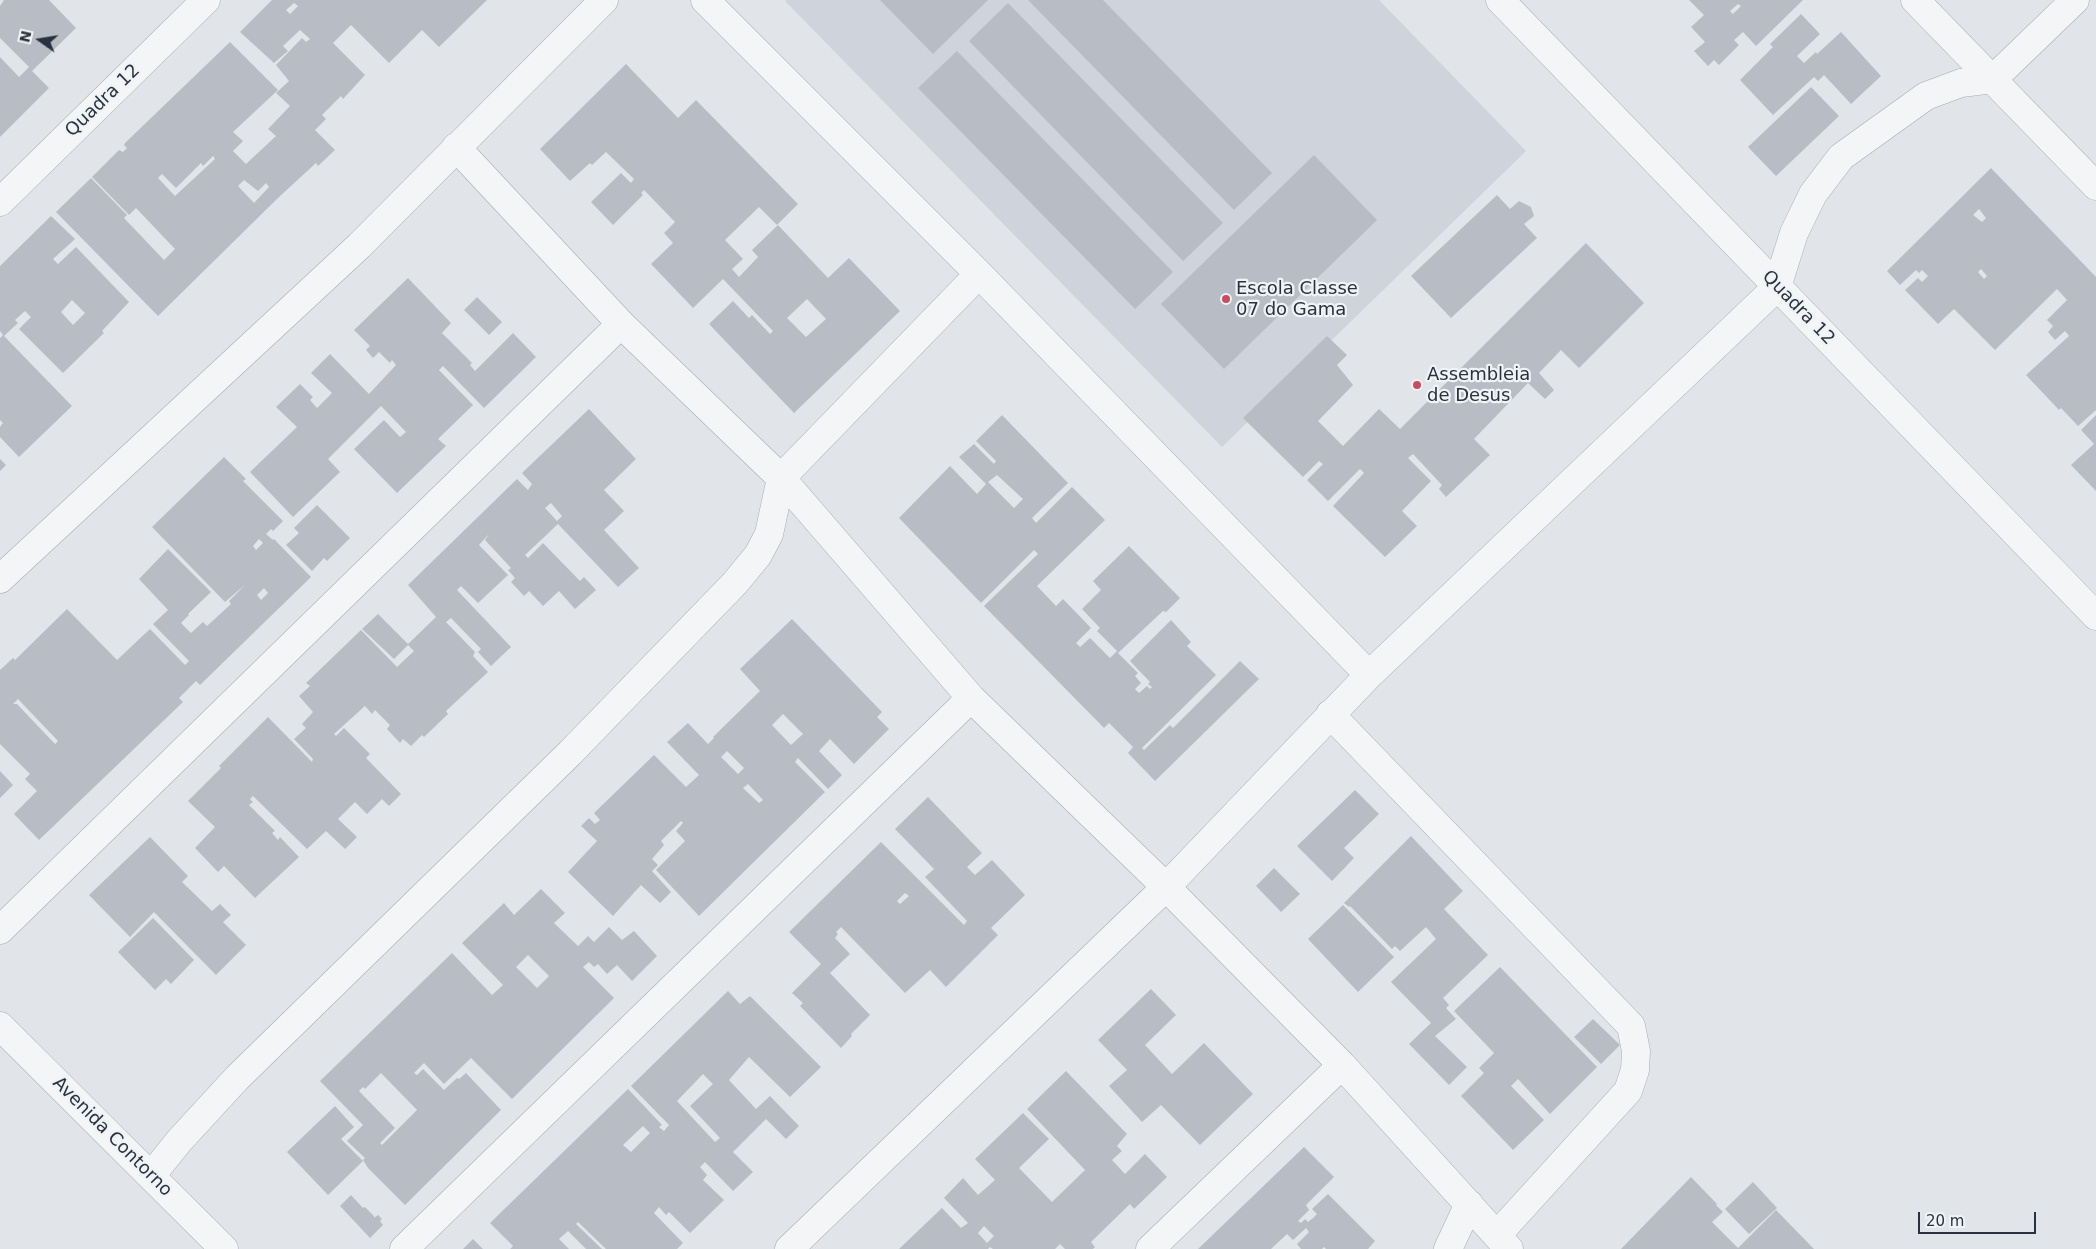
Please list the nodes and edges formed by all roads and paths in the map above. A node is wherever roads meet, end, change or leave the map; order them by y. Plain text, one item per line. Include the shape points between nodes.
1 (206, 0) edge
2 (604, 0) edge
3 (705, 0) edge
4 (1500, 0) edge
5 (1915, 0) edge
6 (2075, 0) edge
7 (1993, 79) junction
8 (456, 147) junction
9 (2096, 186) edge
10 (0, 202) edge
11 (979, 274) junction
12 (1777, 287) junction
13 (621, 324) junction
14 (781, 478) junction
15 (0, 579) edge
16 (2096, 616) edge
17 (1369, 676) junction
18 (971, 698) junction
19 (1330, 714) junction
20 (1166, 887) junction
21 (0, 930) edge
22 (0, 1026) edge
23 (1342, 1065) junction
24 (151, 1176) junction
25 (1469, 1204) junction
26 (1503, 1242) edge
27 (224, 1249) edge
28 (404, 1249) edge
29 (789, 1249) edge
30 (1150, 1249) edge
31 (1448, 1249) edge

1 - 10 street, Quadra 12
2 - 8 street
3 - 11 street
4 - 12 street, Quadra 12
5 - 7 street
6 - 7 street
7 - 9 street
7 - 12 street via 1960,83 1926,96 1841,158 1809,202 1794,233
8 - 13 street
8 - 15 street via 358,246
11 - 14 street
11 - 17 street
12 - 16 street, Quadra 12
12 - 17 street
13 - 14 street
13 - 21 street
14 - 18 street
14 - 24 street via 769,534 758,555 735,583 570,753 236,1078
17 - 19 street
18 - 20 street
18 - 28 street
19 - 20 street
19 - 26 street via 1631,1026 1636,1051 1635,1070 1628,1091
20 - 23 street
20 - 29 street
22 - 24 street, Avenida Contorno
23 - 25 street
23 - 30 street
24 - 27 street, Avenida Contorno
25 - 26 street
25 - 31 street

